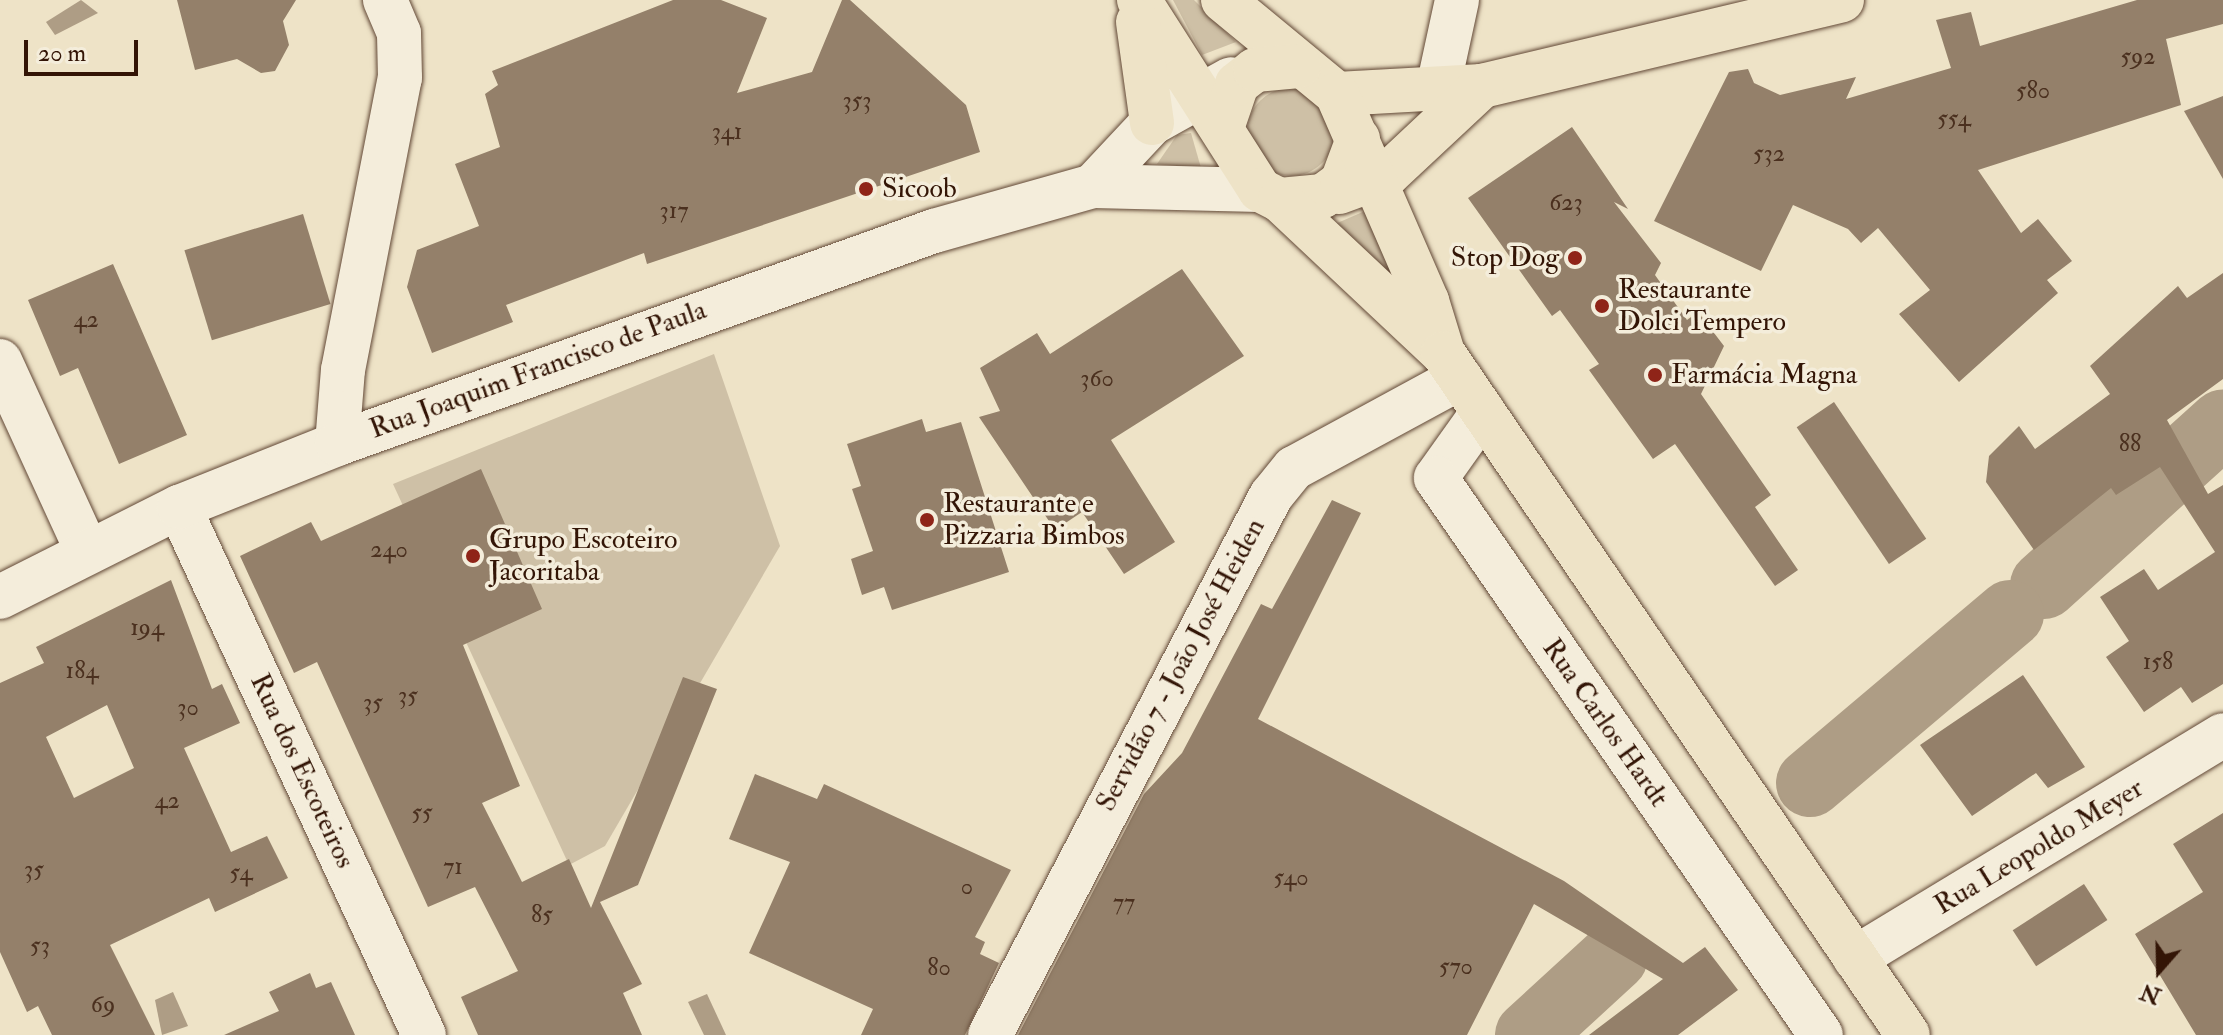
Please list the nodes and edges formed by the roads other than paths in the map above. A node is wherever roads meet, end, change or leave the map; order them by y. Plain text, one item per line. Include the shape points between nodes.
1 (385, 0) edge
2 (1136, 0) edge
3 (1223, 0) edge
4 (1253, 0) edge
5 (1457, 0) edge
6 (1842, 0) edge
7 (1275, 60) junction
8 (1482, 86) junction
9 (1438, 88) junction
10 (1337, 94) junction
11 (1210, 109) junction
12 (1152, 123) junction
13 (1358, 139) junction
14 (1376, 180) junction
15 (1093, 186) junction
16 (1270, 195) junction
17 (1323, 196) junction
18 (0, 361) edge
19 (1462, 381) junction
20 (337, 444) junction
21 (179, 507) junction
22 (87, 551) junction
23 (0, 597) edge
24 (2223, 735) edge
25 (1855, 958) junction
26 (424, 1035) edge
27 (990, 1035) edge
28 (1821, 1035) edge
29 (1908, 1035) edge

1 - 20 street via 399,33 400,78 343,370
2 - 11 main road
2 - 12 main road
3 - 7 main road
4 - 7 street
5 - 9 street
6 - 8 main road
7 - 10 main road
7 - 11 street
8 - 9 main road
8 - 14 main road
9 - 10 main road
10 - 13 main road
11 - 12 street
11 - 16 main road via 1242,172
12 - 15 street
13 - 14 main road
13 - 17 main road via 1342,182
14 - 17 main road
14 - 19 main road
15 - 16 street, Rua Joaquim Francisco de Paula
15 - 20 street, Rua Joaquim Francisco de Paula via 934,231 520,373
16 - 17 main road
16 - 19 main road
18 - 22 street
19 - 25 main road
19 - 27 street, Servidão 7 - João José Heiden via 1294,468 1271,496
19 - 28 street, Rua Carlos Hardt via 1436,478
20 - 21 street, Rua Joaquim Francisco de Paula
21 - 22 street, Rua Joaquim Francisco de Paula
21 - 26 street, Rua dos Escoteiros
22 - 23 street, Rua Joaquim Francisco de Paula
24 - 25 street, Rua Leopoldo Meyer
25 - 29 main road

